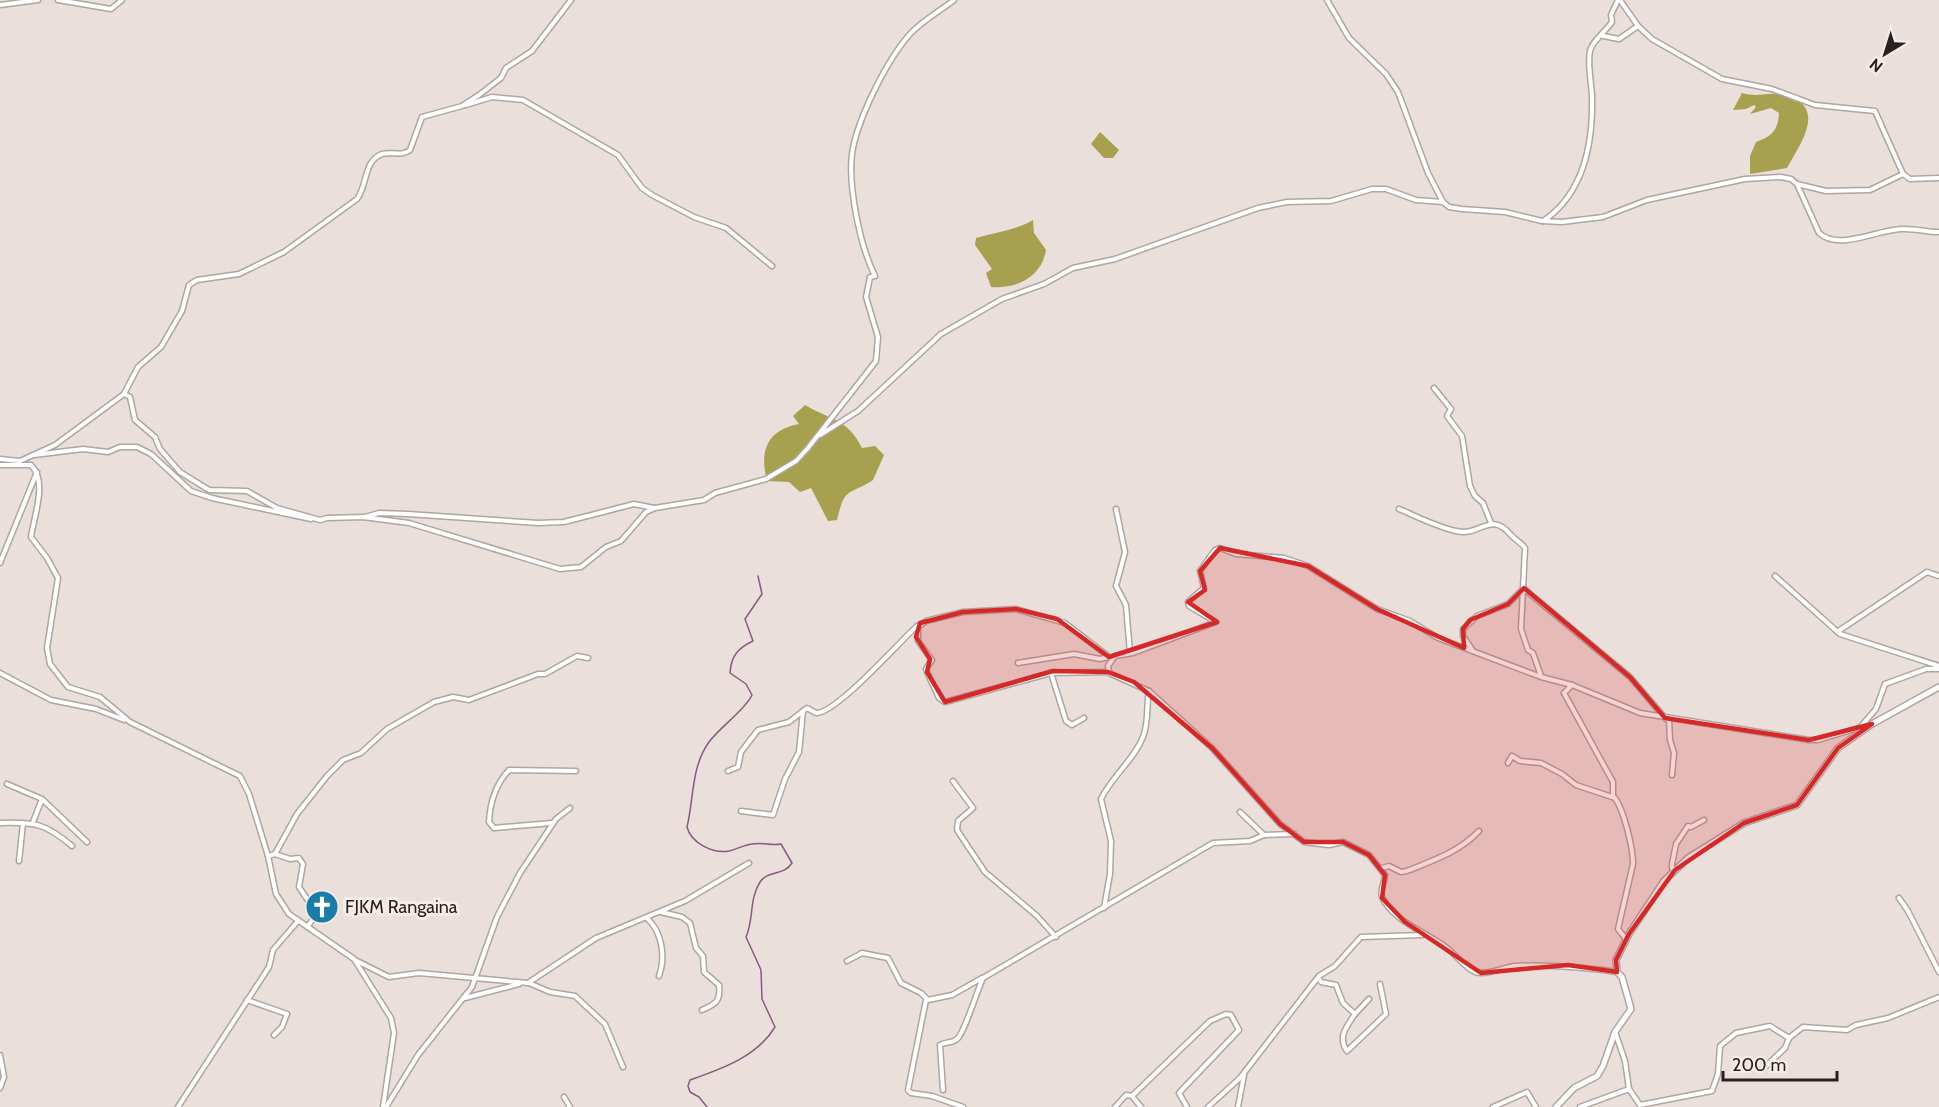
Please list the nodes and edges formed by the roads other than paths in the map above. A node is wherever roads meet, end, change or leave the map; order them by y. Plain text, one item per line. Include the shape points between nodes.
1 (38, 0) edge
2 (58, 0) edge
3 (122, 0) edge
4 (571, 0) edge
5 (954, 0) edge
6 (1327, 0) edge
7 (1619, 0) edge
8 (0, 4) edge
9 (1638, 26) junction
10 (1603, 36) junction
11 (462, 106) junction
12 (1903, 174) junction
13 (1939, 178) edge
14 (1797, 184) junction
15 (1443, 202) junction
16 (1542, 221) junction
17 (1939, 232) edge
18 (772, 266) dead end
19 (1434, 388) dead end
20 (124, 394) junction
21 (817, 437) junction
22 (33, 455) junction
23 (0, 459) edge
24 (0, 465) edge
25 (37, 471) junction
26 (655, 508) junction
27 (1116, 509) dead end
28 (1399, 509) dead end
29 (363, 517) junction
30 (320, 520) junction
31 (1491, 523) junction
32 (0, 563) edge
33 (1775, 576) dead end
34 (1939, 576) edge
35 (1524, 588) junction
36 (920, 623) junction
37 (1837, 632) junction
38 (1474, 651) junction
39 (1130, 653) junction
40 (588, 658) dead end
41 (1109, 658) junction
42 (1018, 663) dead end
43 (1939, 667) edge
44 (0, 673) edge
45 (1051, 673) junction
46 (1109, 673) junction
47 (1541, 677) junction
48 (1572, 685) junction
49 (1939, 687) edge
50 (1149, 691) junction
51 (1876, 709) junction
52 (803, 710) junction
53 (1084, 718) dead end
54 (1668, 719) junction
55 (1883, 719) junction
56 (130, 722) junction
57 (1872, 724) junction
58 (1861, 725) junction
59 (1508, 762) dead end
60 (576, 771) dead end
61 (728, 771) dead end
62 (1672, 775) dead end
63 (953, 781) dead end
64 (7, 784) dead end
65 (1613, 795) junction
66 (42, 799) junction
67 (570, 808) dead end
68 (741, 811) dead end
69 (1240, 812) dead end
70 (1704, 820) dead end
71 (33, 822) junction
72 (0, 823) edge
73 (23, 823) junction
74 (552, 823) junction
75 (1479, 831) dead end
76 (1296, 834) junction
77 (1264, 835) junction
78 (87, 842) dead end
79 (72, 846) dead end
80 (275, 854) junction
81 (268, 856) junction
82 (19, 861) dead end
83 (749, 863) dead end
84 (1382, 868) junction
85 (1675, 870) junction
86 (1899, 898) dead end
87 (1104, 909) junction
88 (660, 912) junction
89 (647, 918) junction
90 (298, 921) junction
91 (307, 927) junction
92 (1423, 935) junction
93 (1056, 937) junction
94 (1626, 939) junction
95 (354, 959) junction
96 (847, 961) dead end
97 (1617, 972) junction
98 (1939, 972) edge
99 (659, 976) dead end
100 (983, 978) junction
101 (1318, 978) junction
102 (476, 980) junction
103 (520, 982) junction
104 (528, 983) junction
105 (1380, 984) dead end
106 (1939, 997) edge
107 (465, 998) junction
108 (1369, 999) dead end
109 (247, 1000) junction
110 (927, 1000) junction
111 (702, 1010) dead end
112 (1355, 1014) junction
113 (1615, 1032) junction
114 (274, 1035) dead end
115 (1789, 1038) junction
116 (0, 1055) edge
117 (1766, 1066) dead end
118 (623, 1067) dead end
119 (1244, 1072) junction
120 (0, 1088) edge
121 (1629, 1089) junction
122 (943, 1090) dead end
123 (1132, 1096) junction
124 (564, 1097) dead end
125 (1640, 1106) edge
126 (178, 1107) edge
127 (385, 1107) edge
128 (570, 1107) edge
129 (963, 1107) edge
130 (1115, 1107) edge
131 (1142, 1107) edge
132 (1187, 1107) edge
133 (1208, 1107) edge
134 (1239, 1107) edge
135 (1492, 1107) edge
136 (1536, 1107) edge
137 (1556, 1107) edge
138 (1580, 1107) edge

1 - 8 street
2 - 3 street via 111,9
4 - 11 street via 532,51
5 - 21 street via 911,34 874,90 863,117 852,153 854,200 875,276 870,277 866,297 878,337 876,361
6 - 15 street via 1349,38 1386,74 1398,92
7 - 9 street
7 - 10 street
9 - 10 street via 1619,39
9 - 12 street via 1669,51 1722,79 1772,89 1815,105 1875,111
10 - 16 street via 1590,52 1588,152 1568,198
11 - 18 street via 492,97 522,100 618,155 642,188 694,217 726,228
11 - 20 street via 422,117 410,150 375,159 369,166 362,193 285,252 239,274 196,280 189,285 182,311 161,347 138,368
12 - 13 street via 1910,180
12 - 14 street via 1870,190 1826,191
14 - 16 street via 1781,177 1745,179 1647,200 1603,217
14 - 17 street via 1824,238 1842,240 1901,229
15 - 16 street via 1449,207 1505,212
15 - 21 street via 1426,202 1386,189 1372,189 1332,201 1287,202 1258,208 1114,259 1073,268 1044,284 1002,298 942,334 858,411
19 - 31 street via 1451,409 1449,414 1462,436 1470,486
20 - 22 street via 55,445
20 - 30 street via 130,397 135,420 155,437 160,449 190,479 209,490 247,491 277,508
21 - 26 street via 796,461 766,479 715,493 704,500
22 - 23 street via 20,461
22 - 30 street via 137,447 151,454 191,491
24 - 25 street via 31,465
25 - 32 street
25 - 56 street via 40,482 31,537 58,578 47,648 50,664 68,687 100,698
26 - 29 street via 634,504 564,522 538,524 399,513
26 - 29 street via 646,512 621,541 581,567 567,569 409,523
27 - 39 street via 1125,552 1116,586 1126,605
28 - 31 street via 1458,532 1470,532
29 - 30 street
31 - 35 street via 1505,526 1525,548
33 - 37 street
34 - 37 street via 1927,572
35 - 38 street via 1508,604 1477,616 1463,629 1463,636
35 - 47 street via 1521,629
35 - 54 street via 1630,677
36 - 41 street via 963,612 1016,609 1065,623
36 - 45 street via 918,641 932,660 927,672 942,701
36 - 52 street via 827,710
37 - 43 street
38 - 39 street via 1377,609 1308,566 1284,558 1236,554 1220,548 1215,549 1200,571 1204,588 1188,602 1216,622
38 - 47 street
39 - 41 street
40 - 80 street via 577,656 545,674 469,700 453,697 434,702 387,729 327,776 297,814
41 - 42 street via 1074,654
41 - 46 street
43 - 51 street via 1885,684
44 - 56 street via 46,698 96,709
45 - 46 street
45 - 53 street via 1066,721 1072,725
46 - 50 street
47 - 48 street
48 - 54 street via 1623,708
48 - 65 street via 1563,693 1613,782
49 - 55 street
50 - 76 street via 1212,748 1280,824
50 - 87 street via 1144,735 1101,799 1111,841
51 - 55 street
51 - 58 street
52 - 61 street via 789,722 758,730 741,752 738,767
52 - 68 street via 800,752 785,779 774,815
54 - 58 street via 1809,740
54 - 62 street via 1674,753
55 - 57 street
56 - 81 street via 240,776
57 - 58 street
57 - 85 street via 1838,748 1797,805 1744,823
59 - 65 street via 1512,756 1541,763 1576,785
60 - 74 street via 509,770 501,778 490,806 489,822 494,828
63 - 93 street via 973,808 958,821 957,830 985,872
64 - 66 street
65 - 94 street via 1621,807 1634,864 1618,928
66 - 71 street
66 - 78 street
67 - 74 street
69 - 77 street
70 - 85 street via 1688,826 1680,837 1672,864
71 - 73 street
71 - 79 street via 52,829
72 - 73 street
73 - 82 street
74 - 102 street via 497,916
75 - 84 street via 1443,857 1407,871
76 - 77 street
76 - 84 street via 1304,842 1353,845
77 - 87 street via 1250,841 1213,843
80 - 81 street
80 - 91 street via 299,858 303,864 299,887 316,914
81 - 90 street via 276,894
83 - 88 street
84 - 92 street via 1382,898
85 - 94 street
86 - 98 street
87 - 93 street
88 - 89 street
88 - 111 street via 690,923 696,948 703,956 704,972 719,985 716,1004
89 - 99 street via 657,930 660,942
89 - 104 street via 596,938
90 - 91 street
90 - 109 street via 273,950 269,968
91 - 95 street
92 - 97 street via 1436,939 1473,972 1568,965
92 - 101 street via 1361,937 1335,966
93 - 100 street
94 - 97 street via 1616,960
95 - 102 street via 389,977 420,973
95 - 127 street via 391,1018 394,1033
96 - 110 street via 862,953 888,958 901,983
97 - 113 street via 1631,1009
100 - 110 street via 952,994
100 - 122 street via 968,1011 965,1031 956,1041 940,1045
101 - 112 street via 1336,985 1343,1004
101 - 119 street
102 - 103 street
102 - 107 street
103 - 104 street
103 - 107 street
104 - 118 street via 575,996 604,1024
105 - 112 street via 1386,1014 1347,1051 1342,1035
106 - 115 street via 1848,1030 1803,1027
107 - 127 street via 418,1054
108 - 112 street
109 - 114 street via 287,1014
109 - 126 street
110 - 129 street via 908,1090
113 - 121 street via 1625,1060
113 - 137 street via 1597,1076 1574,1088
115 - 117 street via 1785,1048
115 - 125 street via 1770,1026 1736,1033 1720,1046 1712,1091
116 - 120 street via 4,1077
119 - 133 street
119 - 134 street
121 - 125 street
121 - 138 street
123 - 130 street via 1126,1095
123 - 131 street
123 - 132 street via 1210,1021 1226,1014 1231,1016 1239,1030 1179,1093
124 - 128 street
135 - 136 street via 1527,1092

